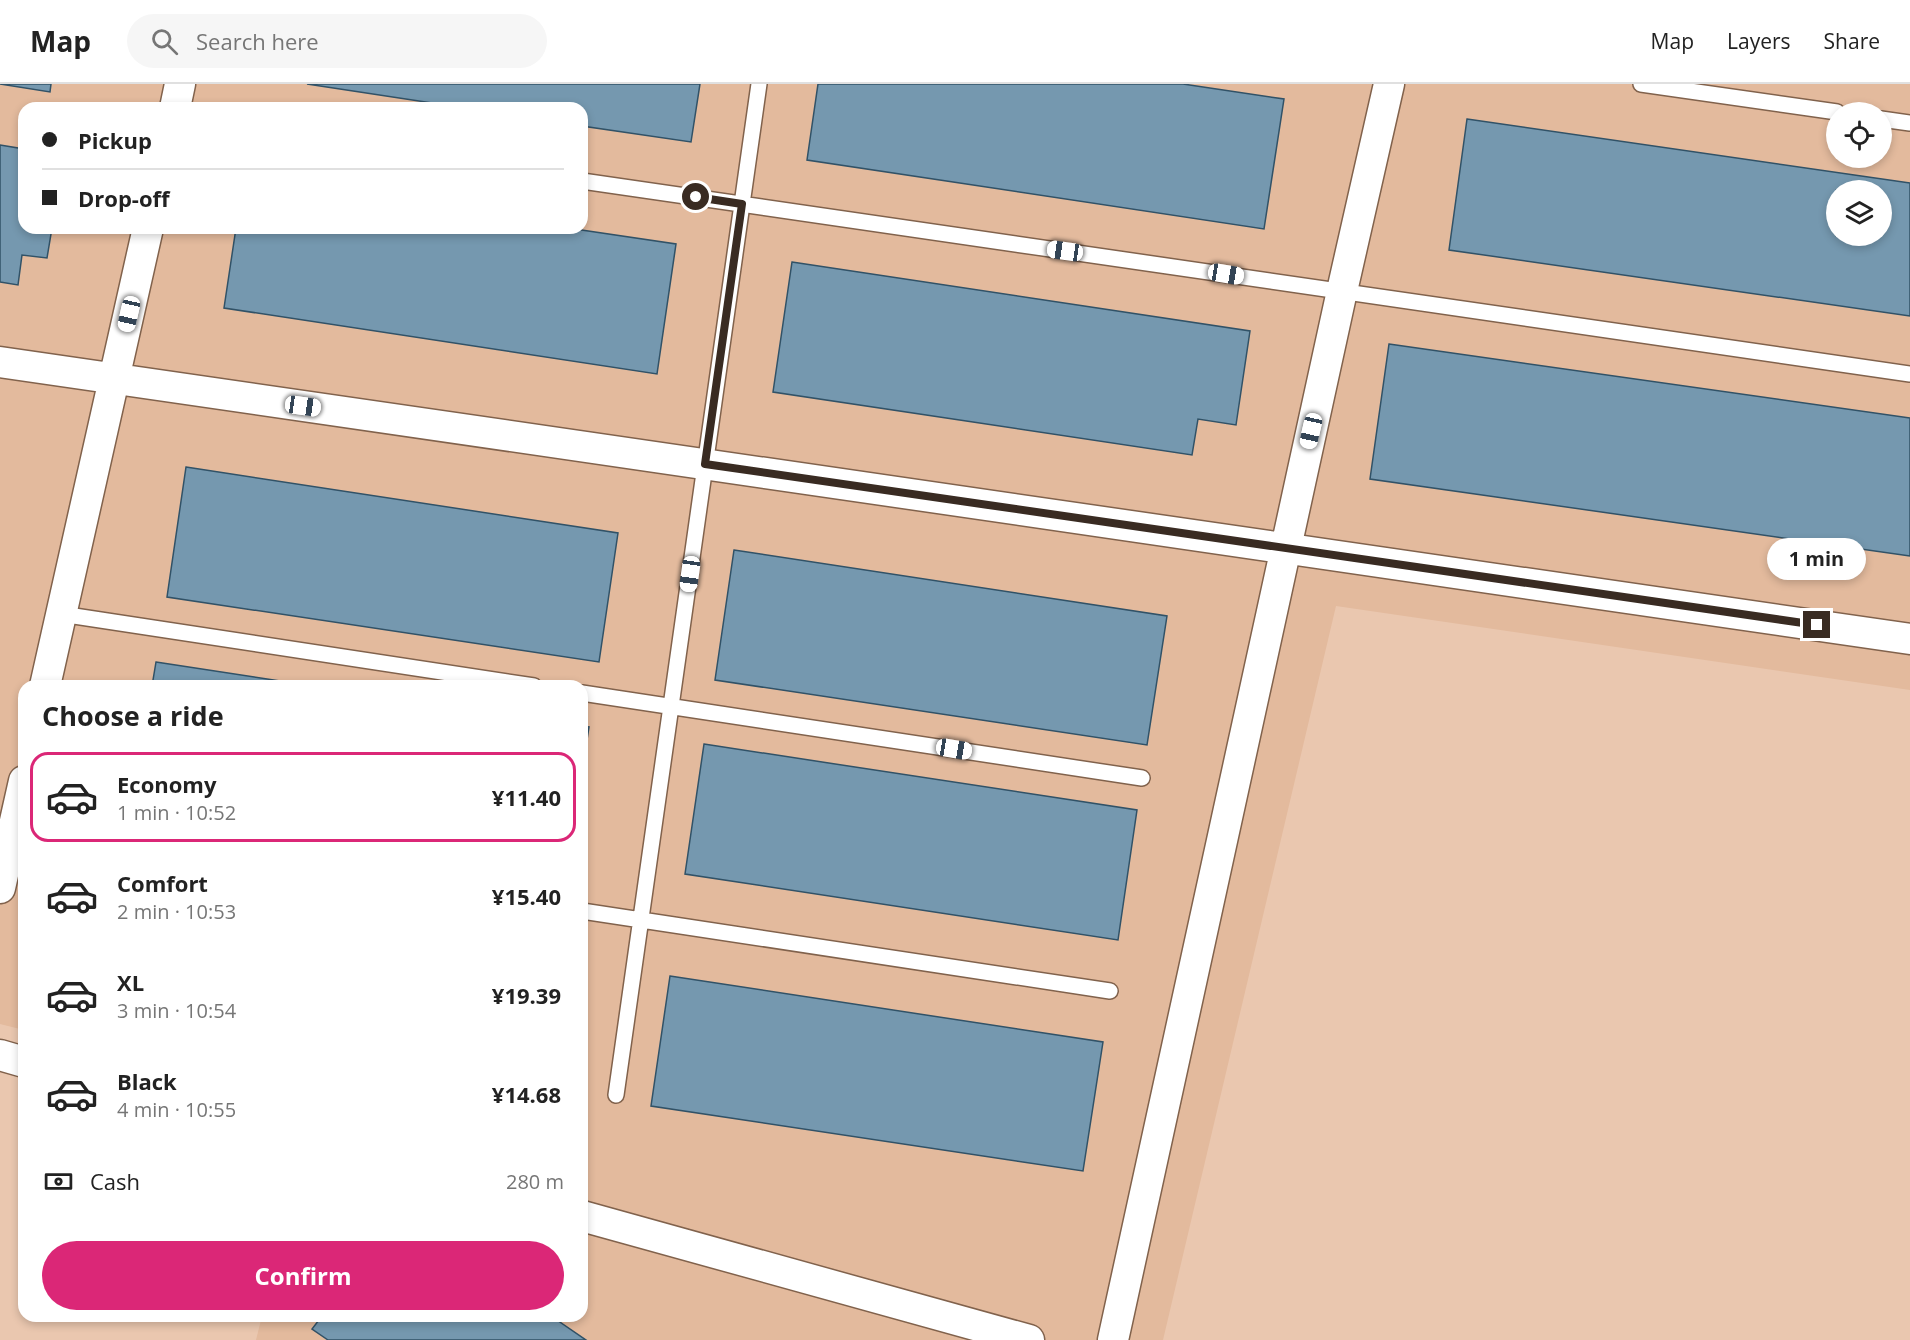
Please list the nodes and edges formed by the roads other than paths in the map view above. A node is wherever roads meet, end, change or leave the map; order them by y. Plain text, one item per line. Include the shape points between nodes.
1 (180, 84) edge
2 (759, 84) edge
3 (1389, 84) edge
4 (1641, 84) edge
5 (176, 102) edge
6 (1826, 110) edge
7 (1892, 121) edge
8 (1910, 123) edge
9 (588, 182) edge
10 (742, 204) junction
11 (147, 234) edge
12 (1342, 291) junction
13 (0, 362) edge
14 (1910, 374) edge
15 (114, 378) junction
16 (705, 464) junction
17 (1285, 548) junction
18 (61, 614) junction
19 (1910, 639) edge
20 (46, 680) edge
21 (495, 680) edge
22 (588, 694) edge
23 (671, 706) junction
24 (1142, 778) dead end
25 (18, 828) edge
26 (0, 888) edge
27 (588, 912) edge
28 (640, 920) junction
29 (1110, 991) dead end
30 (0, 1056) edge
31 (18, 1060) edge
32 (616, 1095) dead end
33 (588, 1218) edge
34 (1029, 1340) edge
35 (1113, 1340) edge

1 - 5 street
2 - 10 lane
3 - 12 street
4 - 6 lane
7 - 8 lane
9 - 10 lane
10 - 12 lane
10 - 16 lane
11 - 15 street
12 - 14 lane
12 - 17 street
13 - 15 street
15 - 16 street
15 - 18 street
16 - 17 street
16 - 23 lane
17 - 19 street
17 - 35 street
18 - 20 street
18 - 21 lane
22 - 23 lane
23 - 24 lane
23 - 28 lane
25 - 26 street
27 - 28 lane
28 - 29 lane
28 - 32 lane
30 - 31 street
33 - 34 street

